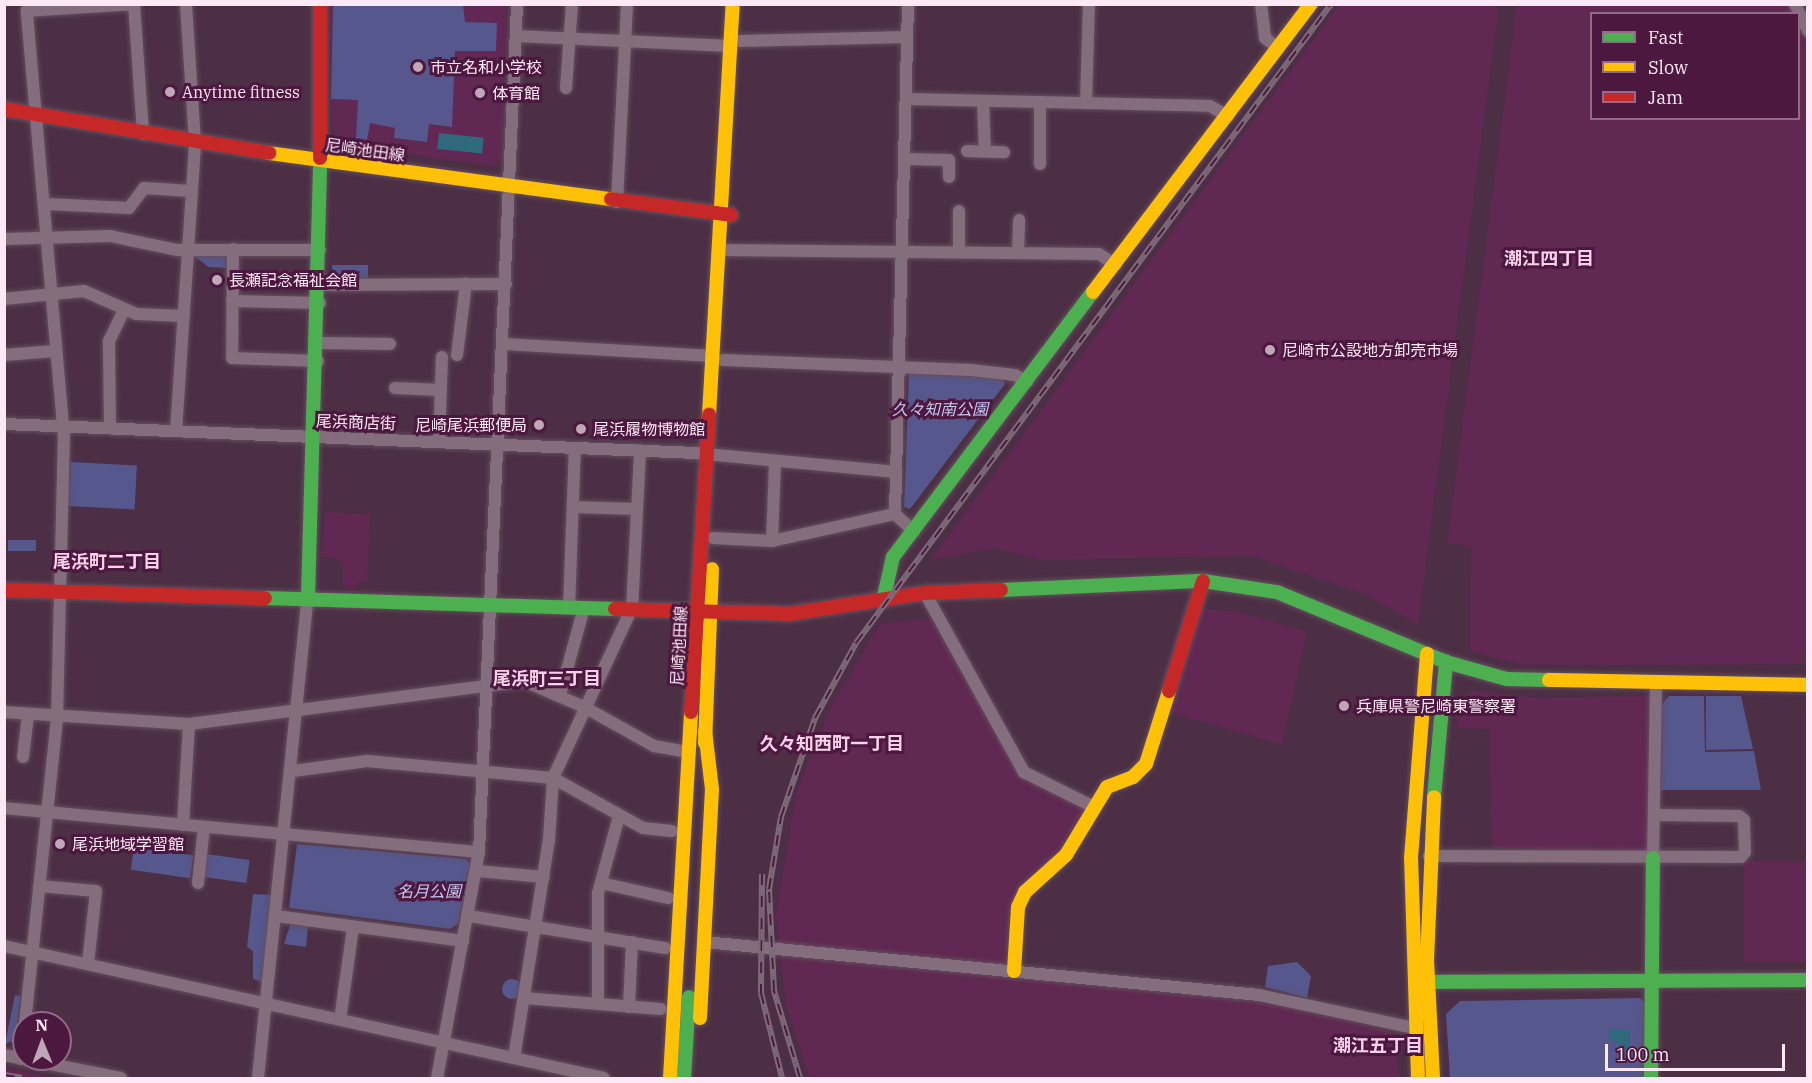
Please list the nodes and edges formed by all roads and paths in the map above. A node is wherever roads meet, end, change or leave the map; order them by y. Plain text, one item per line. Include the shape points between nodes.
1 (134, 4) edge
2 (186, 4) edge
3 (320, 4) edge
4 (517, 4) edge
5 (572, 4) edge
6 (627, 4) edge
7 (733, 4) edge
8 (742, 4) edge
9 (908, 4) edge
10 (1089, 4) edge
11 (1261, 4) edge
12 (1311, 4) edge
13 (102, 5) edge
14 (1800, 14) edge
15 (1808, 31) edge
16 (516, 36) junction
17 (908, 37) junction
18 (569, 39) junction
19 (625, 42) junction
20 (735, 44) junction
21 (1278, 48) junction
22 (566, 88) dead end
23 (907, 99) junction
24 (983, 102) junction
25 (1040, 102) junction
26 (1086, 103) junction
27 (4, 110) edge
28 (35, 115) junction
29 (1228, 116) junction
30 (143, 134) junction
31 (195, 143) junction
32 (967, 151) dead end
33 (985, 151) junction
34 (1004, 152) dead end
35 (904, 159) junction
36 (320, 161) junction
37 (1040, 164) dead end
38 (950, 177) dead end
39 (510, 186) junction
40 (191, 191) junction
41 (617, 202) junction
42 (46, 204) junction
43 (959, 211) dead end
44 (727, 215) junction
45 (1019, 220) dead end
46 (47, 238) junction
47 (4, 240) edge
48 (188, 249) junction
49 (233, 249) junction
50 (320, 250) junction
51 (724, 251) junction
52 (959, 252) junction
53 (902, 253) junction
54 (1018, 253) junction
55 (1116, 265) junction
56 (466, 284) junction
57 (506, 284) junction
58 (320, 285) junction
59 (50, 295) junction
60 (4, 299) edge
61 (232, 301) junction
62 (320, 303) junction
63 (124, 310) junction
64 (183, 316) junction
65 (319, 343) junction
66 (390, 344) dead end
67 (504, 344) junction
68 (55, 351) junction
69 (4, 355) edge
70 (457, 355) dead end
71 (442, 357) dead end
72 (718, 358) junction
73 (318, 361) junction
74 (900, 366) junction
75 (1027, 382) junction
76 (395, 388) dead end
77 (440, 390) junction
78 (4, 424) edge
79 (62, 427) junction
80 (110, 428) junction
81 (176, 431) junction
82 (315, 437) junction
83 (439, 442) junction
84 (500, 444) junction
85 (575, 448) junction
86 (640, 450) junction
87 (712, 456) junction
88 (775, 464) junction
89 (896, 472) junction
90 (573, 507) junction
91 (637, 508) junction
92 (895, 514) junction
93 (914, 532) junction
94 (713, 538) junction
95 (772, 541) junction
96 (1203, 581) junction
97 (4, 590) edge
98 (59, 591) junction
99 (925, 592) junction
100 (884, 596) junction
101 (309, 598) junction
102 (494, 604) junction
103 (569, 608) junction
104 (584, 608) junction
105 (632, 610) junction
106 (697, 612) junction
107 (712, 613) junction
108 (1426, 654) junction
109 (1446, 662) junction
110 (1656, 681) junction
111 (490, 685) junction
112 (1808, 685) edge
113 (560, 695) junction
114 (586, 708) junction
115 (300, 709) junction
116 (4, 712) edge
117 (28, 715) junction
118 (57, 718) junction
119 (189, 724) junction
120 (699, 731) junction
121 (682, 751) junction
122 (23, 757) dead end
123 (293, 771) junction
124 (484, 772) junction
125 (553, 778) junction
126 (1094, 807) junction
127 (4, 808) edge
128 (47, 812) junction
129 (1657, 815) junction
130 (619, 816) junction
131 (183, 825) junction
132 (204, 827) junction
133 (672, 831) junction
134 (286, 834) junction
135 (479, 852) junction
136 (1429, 856) junction
137 (1653, 858) junction
138 (477, 871) junction
139 (544, 877) junction
140 (198, 883) dead end
141 (601, 883) junction
142 (39, 886) junction
143 (668, 898) junction
144 (276, 916) junction
145 (469, 916) junction
146 (536, 924) junction
147 (353, 927) junction
148 (597, 936) junction
149 (463, 941) junction
150 (632, 942) junction
151 (705, 942) junction
152 (4, 946) edge
153 (665, 948) junction
154 (33, 952) junction
155 (88, 964) junction
156 (1014, 971) junction
157 (1808, 980) edge
158 (1428, 982) junction
159 (1652, 982) junction
160 (1412, 983) junction
161 (682, 989) junction
162 (524, 998) junction
163 (266, 1003) junction
164 (598, 1004) junction
165 (628, 1007) junction
166 (661, 1010) junction
167 (26, 1011) edge
168 (340, 1020) junction
169 (1414, 1028) junction
170 (445, 1043) junction
171 (514, 1058) junction
172 (72, 1069) edge
173 (122, 1078) edge
174 (258, 1078) edge
175 (437, 1078) edge
176 (604, 1078) edge
177 (657, 1078) edge
178 (670, 1078) edge
179 (684, 1078) edge
180 (697, 1078) edge
181 (1418, 1078) edge
182 (1433, 1078) edge
183 (1651, 1078) edge

1 - 13 street
1 - 30 street
2 - 31 street
3 - 36 street
4 - 16 street
5 - 18 street
6 - 19 street
7 - 20 street, 尼崎池田線
8 - 20 street, 尼崎池田線
9 - 17 street
10 - 26 street
11 - 21 street via 1265,39
12 - 21 street
13 - 28 street via 27,11
14 - 15 street
16 - 18 street
16 - 39 street
17 - 20 street
17 - 23 street
18 - 19 street
18 - 22 street
19 - 20 street
19 - 41 street
20 - 44 street, 尼崎池田線
21 - 29 street
23 - 24 street
23 - 35 street
24 - 25 street
24 - 33 street
25 - 26 street
25 - 37 street
26 - 29 street via 1210,106
27 - 28 street, 尼崎池田線
28 - 30 street, 尼崎池田線
28 - 42 street
29 - 55 street
30 - 31 street, 尼崎池田線
31 - 36 street, 尼崎池田線
31 - 40 street
32 - 33 street
33 - 34 street
35 - 38 street via 949,160
35 - 53 street
36 - 39 street, 尼崎池田線
36 - 50 street
39 - 41 street, 尼崎池田線
39 - 57 street
40 - 42 street via 144,188 129,208
40 - 48 street
41 - 44 street, 尼崎池田線
42 - 46 street
43 - 52 street
44 - 51 street, 尼崎池田線
45 - 54 street
46 - 47 street
46 - 48 street via 110,236
46 - 59 street
48 - 49 street
48 - 64 street
49 - 50 street
49 - 61 street
50 - 58 street
51 - 53 street
51 - 72 street, 尼崎池田線
52 - 53 street
52 - 54 street
53 - 74 street
54 - 55 street via 1099,254
55 - 75 street
56 - 57 street
56 - 58 street
56 - 70 street
57 - 67 street
58 - 62 street
59 - 60 street
59 - 63 street via 84,291
59 - 68 street
61 - 62 street
61 - 73 street via 232,358
62 - 65 street
63 - 64 street
63 - 80 street via 109,341
64 - 81 street
65 - 66 street
65 - 73 street
67 - 72 street
67 - 84 street
68 - 69 street
68 - 79 street
71 - 77 street
72 - 74 street
72 - 87 street, 尼崎池田線
73 - 82 street
74 - 75 street via 1015,375
74 - 89 street
75 - 93 street
76 - 77 street
77 - 83 street
78 - 79 street, 尾浜商店街
79 - 80 street, 尾浜商店街
79 - 98 street
80 - 81 street, 尾浜商店街
81 - 82 street, 尾浜商店街
82 - 83 street, 尾浜商店街
82 - 101 street
83 - 84 street, 尾浜商店街
84 - 85 street, 尾浜商店街
84 - 102 street
85 - 86 street, 尾浜商店街
85 - 90 street
86 - 87 street, 尾浜商店街
86 - 91 street
87 - 88 street, 尾浜商店街
87 - 94 street, 尼崎池田線
87 - 106 street, 尼崎池田線
88 - 89 street, 尾浜商店街
88 - 95 street
89 - 92 street
90 - 91 street
90 - 103 street
91 - 105 street
92 - 93 street
92 - 95 street
93 - 100 street via 893,557
94 - 95 street
94 - 107 street, 尼崎池田線
96 - 99 street
96 - 108 street via 1277,592
96 - 126 street via 1146,764 1133,777 1107,787
97 - 98 street
98 - 101 street
98 - 118 street
99 - 100 street
99 - 126 street via 1024,772
100 - 107 street via 789,614
101 - 102 street
101 - 115 street
102 - 103 street
102 - 111 street
103 - 104 street
104 - 105 street
104 - 113 street
105 - 106 street
105 - 114 street
106 - 107 street
106 - 120 street, 尼崎池田線
107 - 120 street, 尼崎池田線
108 - 109 street
108 - 160 street via 1411,847
109 - 110 street via 1507,679
109 - 136 street
110 - 112 street
110 - 129 street
111 - 113 street via 524,681
111 - 115 street
111 - 124 street
113 - 114 street
114 - 121 street via 654,746
114 - 125 street
115 - 119 street
115 - 123 street
116 - 117 street
117 - 118 street
117 - 122 street
118 - 119 street
118 - 128 street
119 - 131 street
120 - 121 street
120 - 151 street via 712,789
120 - 161 street, 尼崎池田線
121 - 133 street
123 - 124 street via 367,760
123 - 134 street
124 - 125 street
124 - 135 street
125 - 130 street
125 - 139 street
126 - 156 street via 1066,855 1021,899
127 - 128 street
128 - 131 street
128 - 142 street
129 - 137 street
129 - 137 street via 1739,816 1744,820 1745,852 1741,857
130 - 133 street via 642,828
130 - 141 street
131 - 132 street
132 - 134 street
132 - 140 street
133 - 143 street
134 - 135 street
134 - 144 street
135 - 138 street
136 - 137 street
136 - 158 street
137 - 159 street
138 - 139 street
138 - 145 street
139 - 146 street
141 - 143 street
141 - 148 street
142 - 154 street
142 - 155 street via 96,891
143 - 153 street
144 - 147 street
144 - 163 street
145 - 146 street
145 - 149 street
146 - 148 street
146 - 162 street
147 - 149 street
147 - 168 street
148 - 150 street
148 - 164 street
149 - 170 street
150 - 153 street
150 - 165 street
151 - 156 street
151 - 180 street
152 - 154 street
153 - 166 street
154 - 155 street
154 - 167 street
155 - 163 street
156 - 169 street via 1259,995
157 - 159 street
158 - 159 street
158 - 160 street
158 - 182 street
159 - 183 street
160 - 169 street
161 - 178 street, 尼崎池田線
161 - 179 street, 尼崎池田線
162 - 164 street
162 - 171 street
163 - 168 street
163 - 174 street
164 - 165 street
165 - 166 street
166 - 177 street
168 - 170 street
169 - 181 street
170 - 171 street
170 - 175 street
171 - 176 street
172 - 173 street

